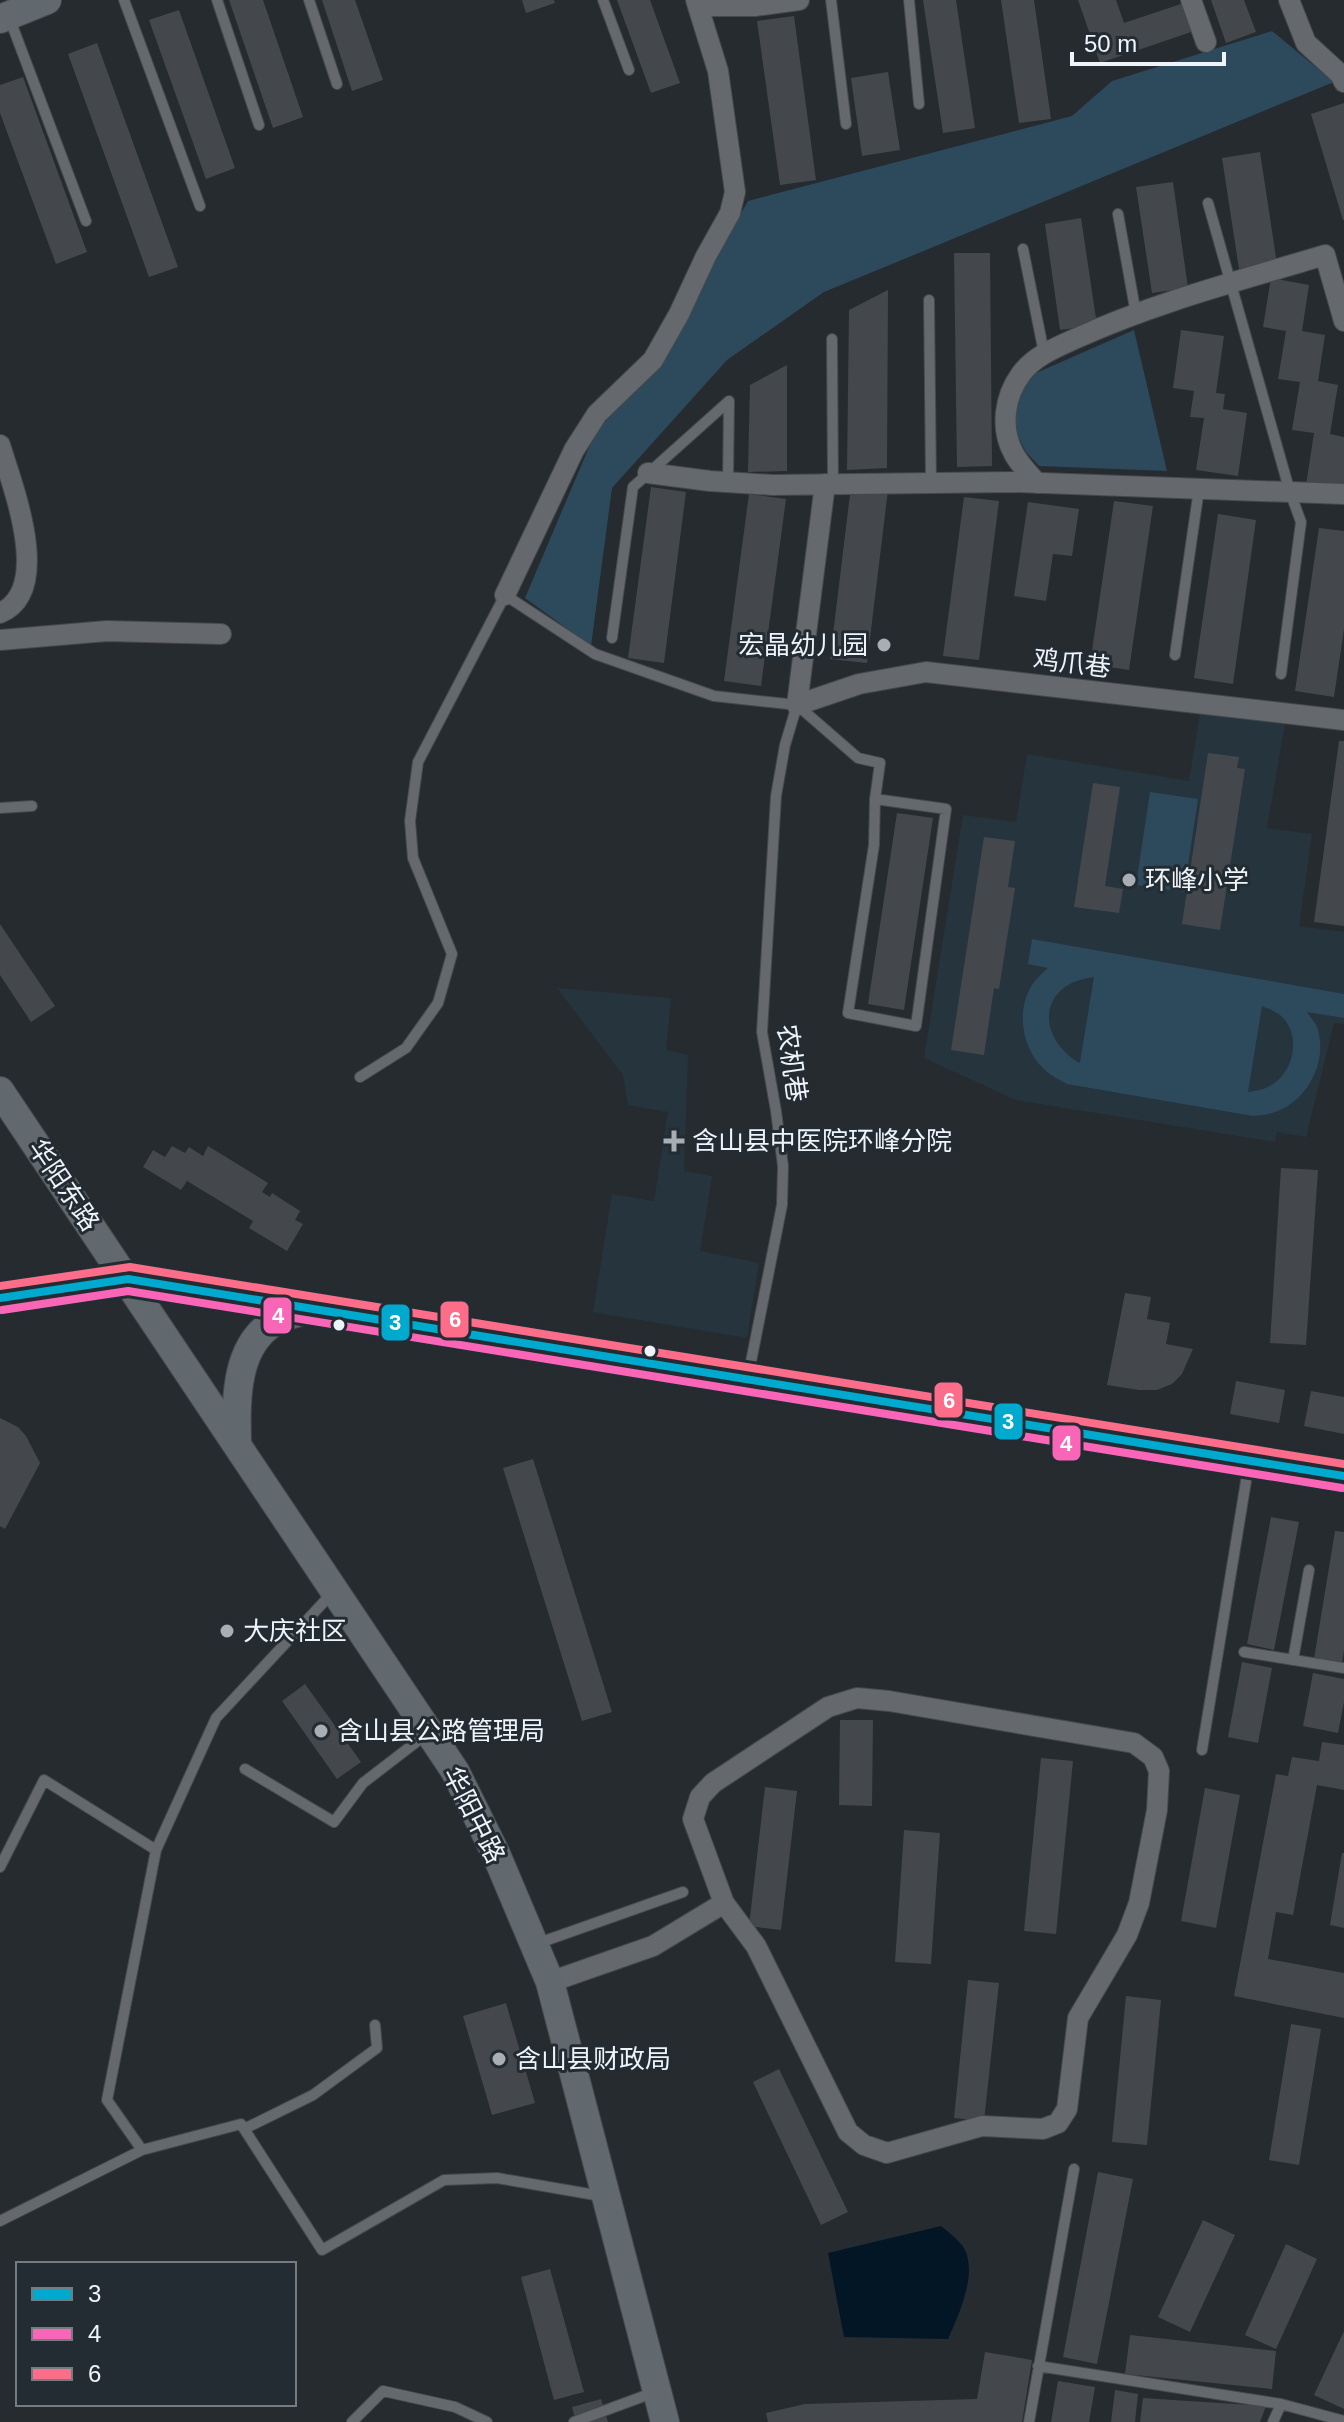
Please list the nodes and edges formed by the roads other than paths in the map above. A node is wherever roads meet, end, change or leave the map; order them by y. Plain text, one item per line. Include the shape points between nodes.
1 (47, 0) edge
2 (124, 0) edge
3 (217, 0) edge
4 (309, 0) edge
5 (603, 0) edge
6 (799, 0) edge
7 (831, 0) edge
8 (909, 0) edge
9 (1191, 0) edge
10 (1289, 0) edge
11 (697, 3) edge
12 (4, 17) edge
13 (1206, 42) dead end
14 (629, 70) dead end
15 (1344, 82) edge
16 (337, 84) dead end
17 (919, 104) dead end
18 (846, 124) dead end
19 (259, 125) dead end
20 (1208, 203) dead end
21 (200, 206) dead end
22 (1118, 214) dead end
23 (86, 221) dead end
24 (1023, 249) dead end
25 (1230, 283) junction
26 (929, 300) dead end
27 (1136, 314) junction
28 (1344, 321) edge
29 (832, 339) dead end
30 (1044, 353) junction
31 (0, 445) edge
32 (648, 473) junction
33 (728, 482) junction
34 (931, 483) junction
35 (1037, 483) junction
36 (829, 484) junction
37 (1199, 489) junction
38 (1290, 492) junction
39 (1344, 494) edge
40 (505, 595) junction
41 (0, 613) edge
42 (221, 634) dead end
43 (612, 638) dead end
44 (0, 640) edge
45 (1175, 655) dead end
46 (1281, 674) dead end
47 (797, 705) junction
48 (1344, 720) edge
49 (875, 799) junction
50 (32, 806) dead end
51 (0, 808) edge
52 (360, 1077) dead end
53 (0, 1091) edge
54 (128, 1279) junction
55 (0, 1298) edge
56 (312, 1309) junction
57 (748, 1379) junction
58 (237, 1443) junction
59 (1249, 1461) junction
60 (1344, 1476) edge
61 (1309, 1570) dead end
62 (335, 1590) junction
63 (1244, 1652) dead end
64 (1293, 1660) junction
65 (1344, 1668) edge
66 (429, 1732) junction
67 (1202, 1750) dead end
68 (245, 1769) dead end
69 (156, 1850) junction
70 (0, 1867) edge
71 (683, 1892) dead end
72 (724, 1903) junction
73 (534, 1944) junction
74 (550, 1982) junction
75 (375, 2025) dead end
76 (244, 2129) junction
77 (142, 2150) junction
78 (1074, 2169) dead end
79 (606, 2196) junction
80 (0, 2221) edge
81 (1038, 2366) junction
82 (657, 2391) junction
83 (1281, 2404) junction
84 (1344, 2421) edge
85 (352, 2422) edge
86 (487, 2422) edge
87 (574, 2422) edge
88 (665, 2422) edge
89 (1029, 2422) edge
90 (1273, 2422) edge

1 - 12 main road
2 - 21 lane
3 - 19 lane
4 - 16 lane
5 - 14 lane
6 - 11 street via 755,6
7 - 18 lane
8 - 17 lane
9 - 13 street
10 - 15 street via 1306,43
11 - 40 street via 718,71 735,192 730,213 653,360 597,414 574,450
12 - 23 lane
20 - 25 lane
22 - 27 lane
24 - 30 lane
25 - 27 street
25 - 28 street via 1325,255
25 - 38 lane
26 - 34 lane
27 - 30 street
29 - 36 lane
30 - 35 street via 1022,371 1005,412 1014,454
31 - 41 street via 25,530 27,555 23,586 14,605
32 - 33 street
32 - 33 lane via 729,401
32 - 43 lane via 633,487
33 - 36 street
34 - 35 street
34 - 36 street
35 - 37 street
36 - 47 street
37 - 38 street
37 - 45 lane
38 - 39 street
38 - 46 lane via 1301,522
40 - 47 lane via 595,654 714,696
40 - 52 lane via 418,762 410,821 413,858 452,954 438,1003 406,1048
42 - 44 street via 107,631
47 - 48 street, 鸡爪巷 via 859,684 926,672
47 - 49 lane via 858,758 880,763
47 - 57 lane, 农机巷 via 776,796 762,1032 781,1152 782,1205
49 - 49 lane via 874,845 848,1013 916,1026 946,809
50 - 51 lane
53 - 54 main road, 华阳东路
54 - 55 main road
54 - 56 main road
54 - 58 main road, 华阳中路
56 - 57 main road
56 - 58 main road via 279,1319 250,1346 236,1397
57 - 59 main road
58 - 62 main road, 华阳中路
59 - 60 main road
59 - 67 lane
61 - 64 lane
62 - 66 main road, 华阳中路
62 - 69 lane via 216,1718
63 - 64 lane
64 - 65 lane
66 - 68 lane via 363,1783 334,1822
66 - 73 main road, 华阳中路 via 455,1771
69 - 70 lane via 44,1780
69 - 77 lane via 107,2100
71 - 73 lane
72 - 72 street via 756,1946 848,2132 864,2145 887,2153 982,2126 1043,2129 1058,2123 1067,2109 1078,2018 1127,1935 1139,1903 1159,1771 1153,1757 1134,1743 857,1698 828,1707 700,1797 693,1819
72 - 74 street via 653,1946
73 - 74 main road, 华阳中路
74 - 79 main road, 华阳中路
75 - 76 lane via 377,2048 313,2095
76 - 77 lane via 241,2124
76 - 79 lane via 322,2250 444,2180 497,2178
77 - 80 lane
78 - 81 lane
79 - 82 main road, 华阳中路
81 - 83 lane
81 - 89 lane
82 - 87 lane
82 - 88 main road, 华阳中路
83 - 84 lane
83 - 90 lane
85 - 86 lane via 383,2391 455,2407

